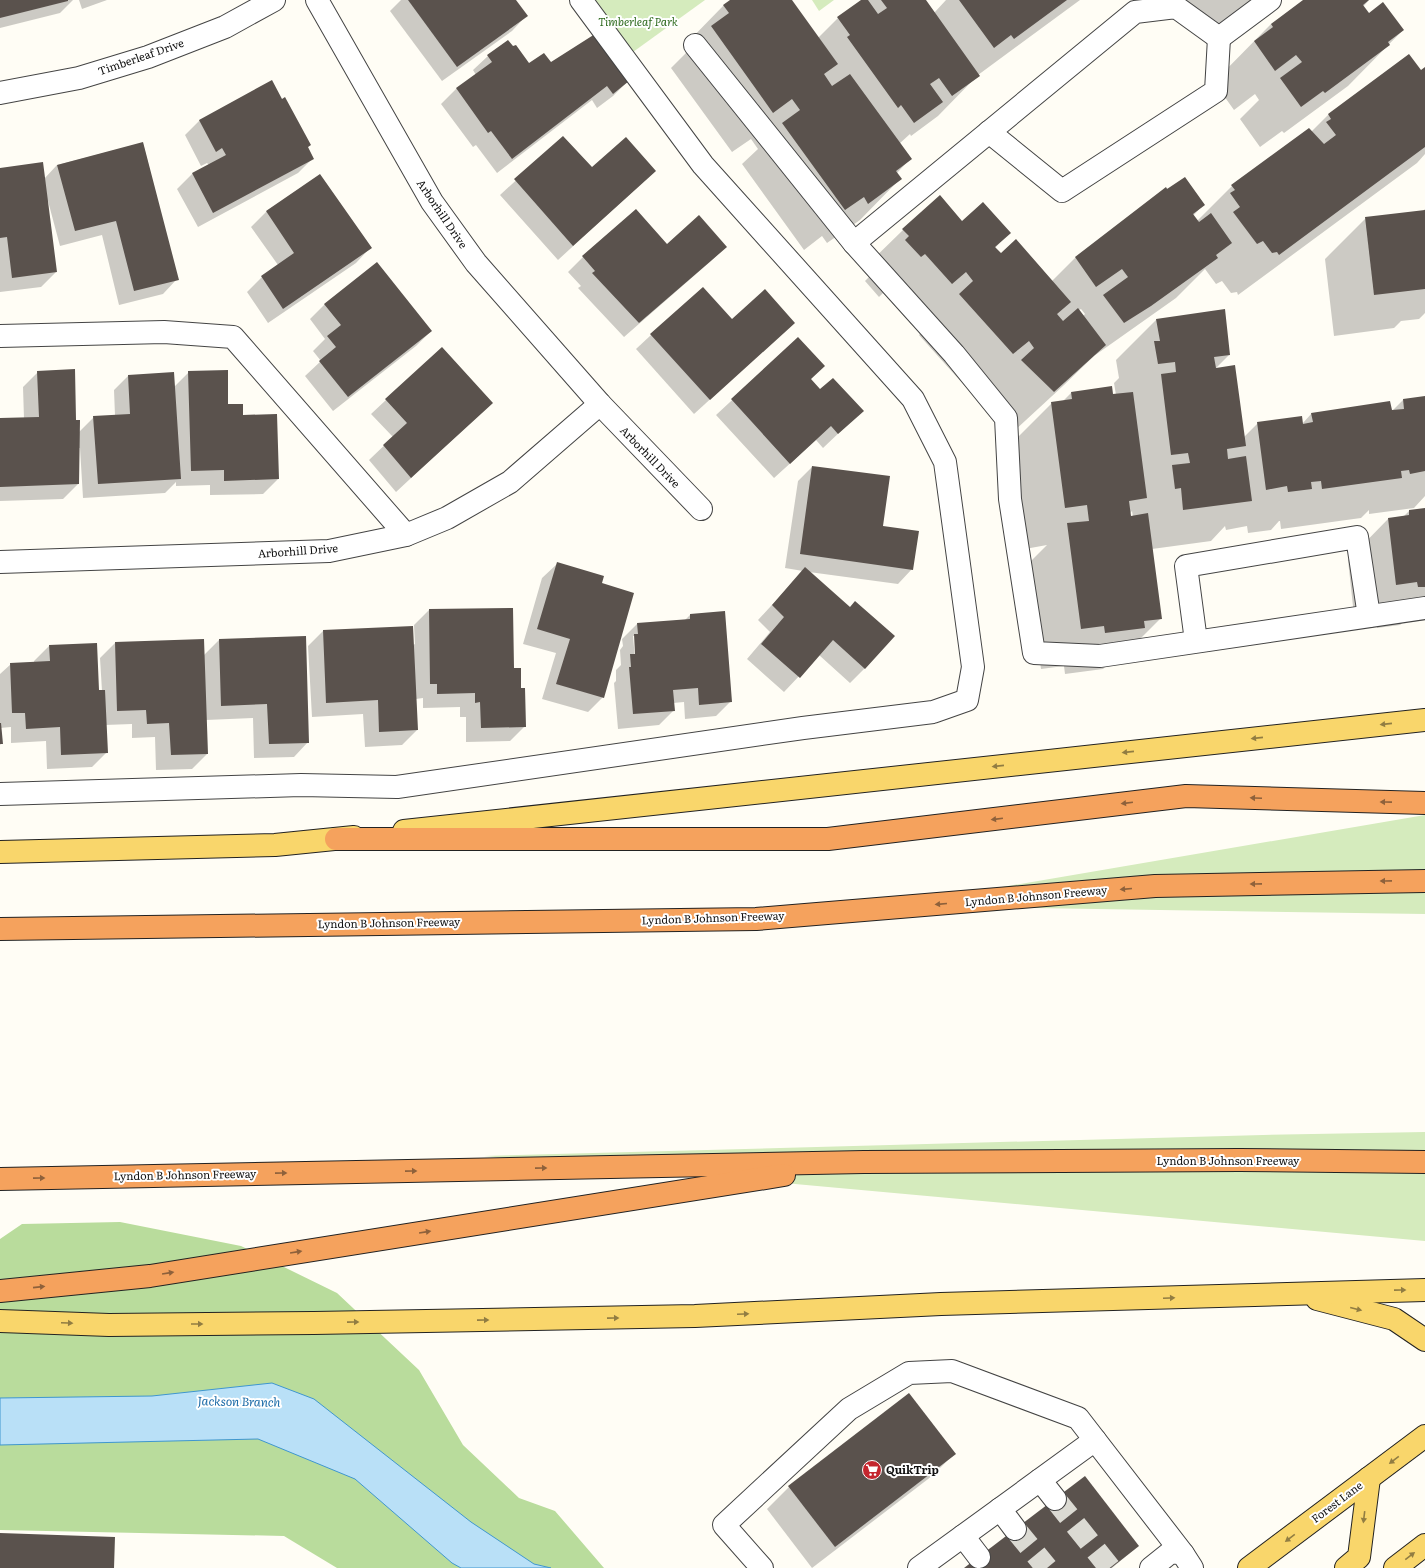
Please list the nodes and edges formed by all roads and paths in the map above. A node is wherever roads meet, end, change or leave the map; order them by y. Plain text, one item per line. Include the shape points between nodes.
1 (274, 0) edge
2 (317, 0) edge
3 (582, 0) edge
4 (1270, 0) edge
5 (1219, 38) junction
6 (695, 45) dead end
7 (0, 93) edge
8 (989, 132) junction
9 (854, 243) junction
10 (0, 336) edge
11 (600, 404) junction
12 (701, 509) dead end
13 (406, 535) junction
14 (0, 562) edge
15 (1425, 608) edge
16 (1369, 616) junction
17 (1196, 641) junction
18 (1425, 720) edge
19 (0, 794) edge
20 (1425, 803) edge
21 (336, 839) junction
22 (0, 852) edge
23 (1425, 881) edge
24 (10, 929) edge
25 (864, 1162) junction
26 (1425, 1162) edge
27 (0, 1179) edge
28 (1425, 1290) edge
29 (0, 1291) edge
30 (1291, 1293) junction
31 (0, 1321) edge
32 (1425, 1340) edge
33 (1425, 1436) edge
34 (1095, 1440) junction
35 (1369, 1478) junction
36 (1040, 1480) junction
37 (1054, 1499) tunnel mouth
38 (1000, 1509) junction
39 (1015, 1529) tunnel mouth
40 (963, 1536) junction
41 (1425, 1545) edge
42 (978, 1557) dead end
43 (1188, 1561) edge
44 (923, 1567) edge
45 (762, 1568) edge
46 (1151, 1568) edge
47 (1249, 1568) edge
48 (1346, 1568) edge
49 (1395, 1568) edge

1 - 7 street, Timberleaf Drive via 224,27 148,57 79,78
2 - 11 street, Arborhill Drive via 432,202 476,263
3 - 19 street via 703,165 914,399 945,462 973,667 967,700 933,712 802,728 397,787 301,785
4 - 5 street
5 - 8 street via 1176,7 1135,12
5 - 8 street via 1216,91 1062,191
6 - 9 street
8 - 9 street
9 - 17 street via 954,354 1006,418 1010,499 1034,653 1100,656
10 - 13 street via 164,332 233,337
11 - 12 street, Arborhill Drive
11 - 13 street, Arborhill Drive via 510,482 448,518
13 - 14 street, Arborhill Drive via 329,551
15 - 16 street
16 - 17 street
16 - 17 street via 1357,537 1186,566
18 -> 21 main road
20 -> 21 highway via 1186,796 828,839
21 - 22 main road via 275,845
23 -> 24 highway, Lyndon B Johnson Freeway via 1155,886 756,919
25 - 26 highway, Lyndon B Johnson Freeway
27 -> 25 highway, Lyndon B Johnson Freeway
29 -> 25 highway via 150,1276
30 -> 28 main road
31 -> 30 main road via 109,1325 687,1316 941,1304
30 -> 32 main road via 1394,1319
33 -> 35 main road, Forest Lane
34 - 36 street
34 - 43 street
34 - 45 street via 1078,1418 952,1371 909,1373 849,1408 724,1525
35 -> 47 main road, Forest Lane
35 -> 48 main road via 1359,1558
36 - 37 street
36 - 38 street
38 - 39 street
38 - 40 street
40 - 42 street
40 - 44 street
49 -> 41 main road
43 - 46 street via 1171,1552

